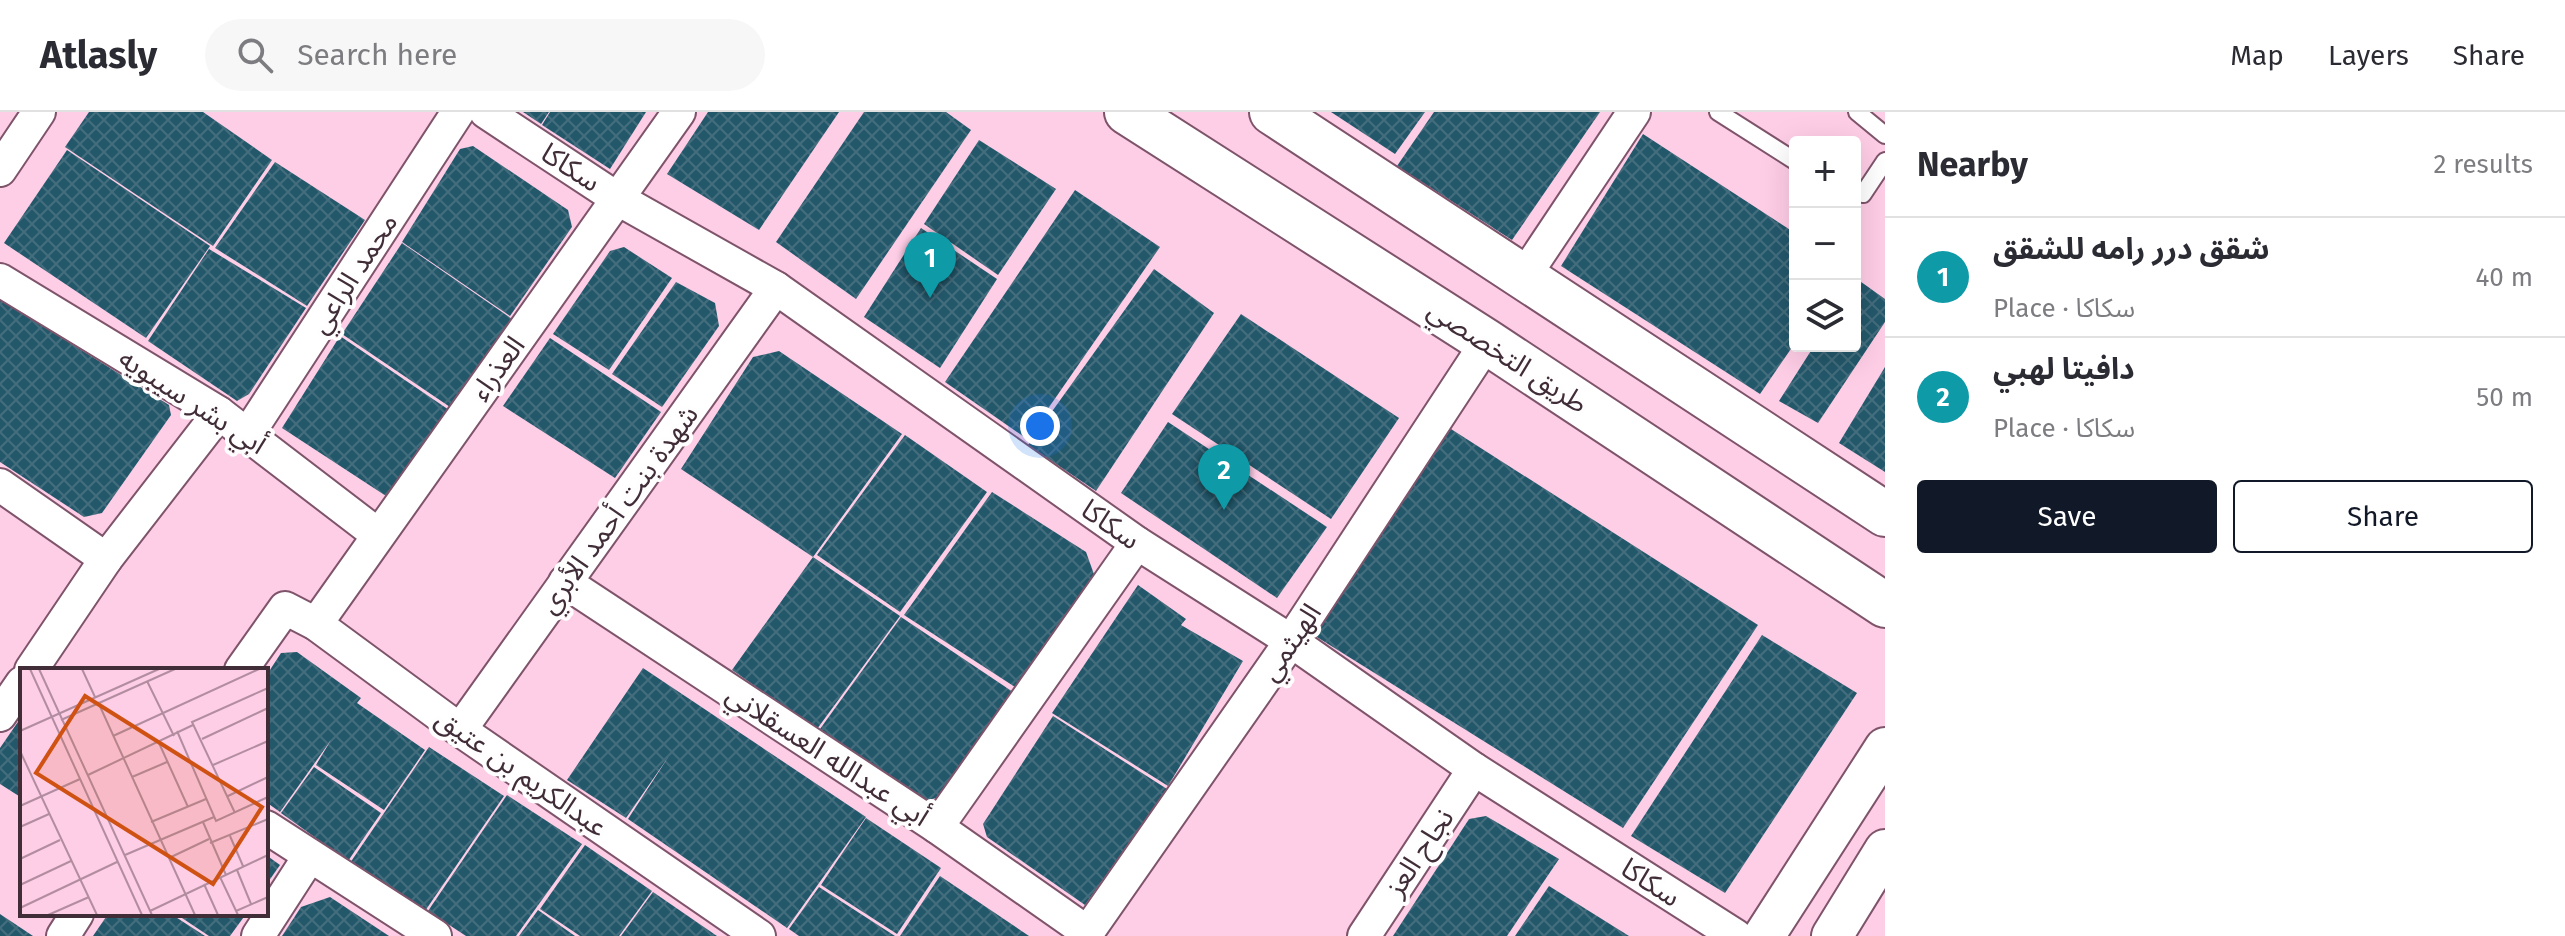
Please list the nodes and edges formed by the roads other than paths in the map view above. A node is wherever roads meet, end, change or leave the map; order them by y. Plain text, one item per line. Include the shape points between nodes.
1 (39, 112) edge
2 (458, 112) edge
3 (486, 112) edge
4 (679, 112) edge
5 (1127, 112) edge
6 (1272, 112) edge
7 (1634, 112) edge
8 (1718, 112) edge
9 (1857, 112) edge
10 (1885, 135) edge
11 (1789, 157) edge
12 (1885, 161) edge
13 (0, 170) edge
14 (1861, 194) edge
15 (618, 199) junction
16 (1523, 278) junction
17 (0, 280) edge
18 (776, 288) junction
19 (1487, 342) junction
20 (219, 413) junction
21 (248, 434) junction
22 (0, 485) edge
23 (1844, 487) junction
24 (1885, 502) edge
25 (1885, 514) edge
26 (1885, 526) edge
27 (377, 534) junction
28 (1784, 539) junction
29 (1137, 543) junction
30 (106, 559) junction
31 (1885, 581) edge
32 (565, 582) junction
33 (1885, 605) edge
34 (316, 624) junction
35 (1885, 630) edge
36 (1291, 641) junction
37 (32, 668) edge
38 (242, 668) edge
39 (20, 686) edge
40 (0, 715) edge
41 (460, 730) junction
42 (1881, 757) edge
43 (1474, 769) junction
44 (937, 827) junction
45 (268, 828) edge
46 (1885, 850) edge
47 (309, 857) junction
48 (76, 916) edge
49 (1086, 934) edge
50 (63, 936) edge
51 (258, 936) edge
52 (435, 936) edge
53 (759, 936) edge
54 (1364, 936) edge
55 (1736, 936) edge
56 (1764, 936) edge
57 (1832, 936) edge

1 - 13 street
2 - 21 street, محمد الراعي
3 - 15 street, سكاكا
4 - 15 street, العذراء
5 - 19 main road, طريق التخصصي
6 - 16 main road
7 - 16 street
8 - 11 lane
9 - 10 lane
12 - 14 lane
15 - 18 street, سكاكا
15 - 27 street, العذراء
16 - 23 main road
17 - 20 street, أبي بشر سيبويه
18 - 29 street, سكاكا
18 - 32 street, شهدة بنت أحمد الأبري
19 - 28 main road, طريق التخصصي
19 - 36 street, الهيثمي
20 - 21 street, أبي بشر سيبويه
20 - 30 street
21 - 27 street, أبي بشر سيبويه
22 - 30 street
23 - 24 main road
23 - 25 main road
23 - 26 main road
27 - 34 street, العذراء
28 - 31 main road
28 - 33 main road, طريق التخصصي
28 - 35 street
29 - 36 street, سكاكا
29 - 44 street
30 - 37 street
32 - 41 street, شهدة بنت أحمد الأبري
32 - 44 street, أبي عبدالله العسقلاني
34 - 38 street, عبدالكريم بن عتيق via 285,608
34 - 41 street, عبدالكريم بن عتيق
36 - 43 street, سكاكا
36 - 49 street, الهيثمي
39 - 40 street
41 - 53 street, عبدالكريم بن عتيق
42 - 56 street
43 - 54 street, نجاح العز
43 - 55 street, سكاكا
44 - 49 street, أبي عبدالله العسقلاني
45 - 47 street
46 - 57 street
47 - 51 street
47 - 52 street
48 - 50 street

